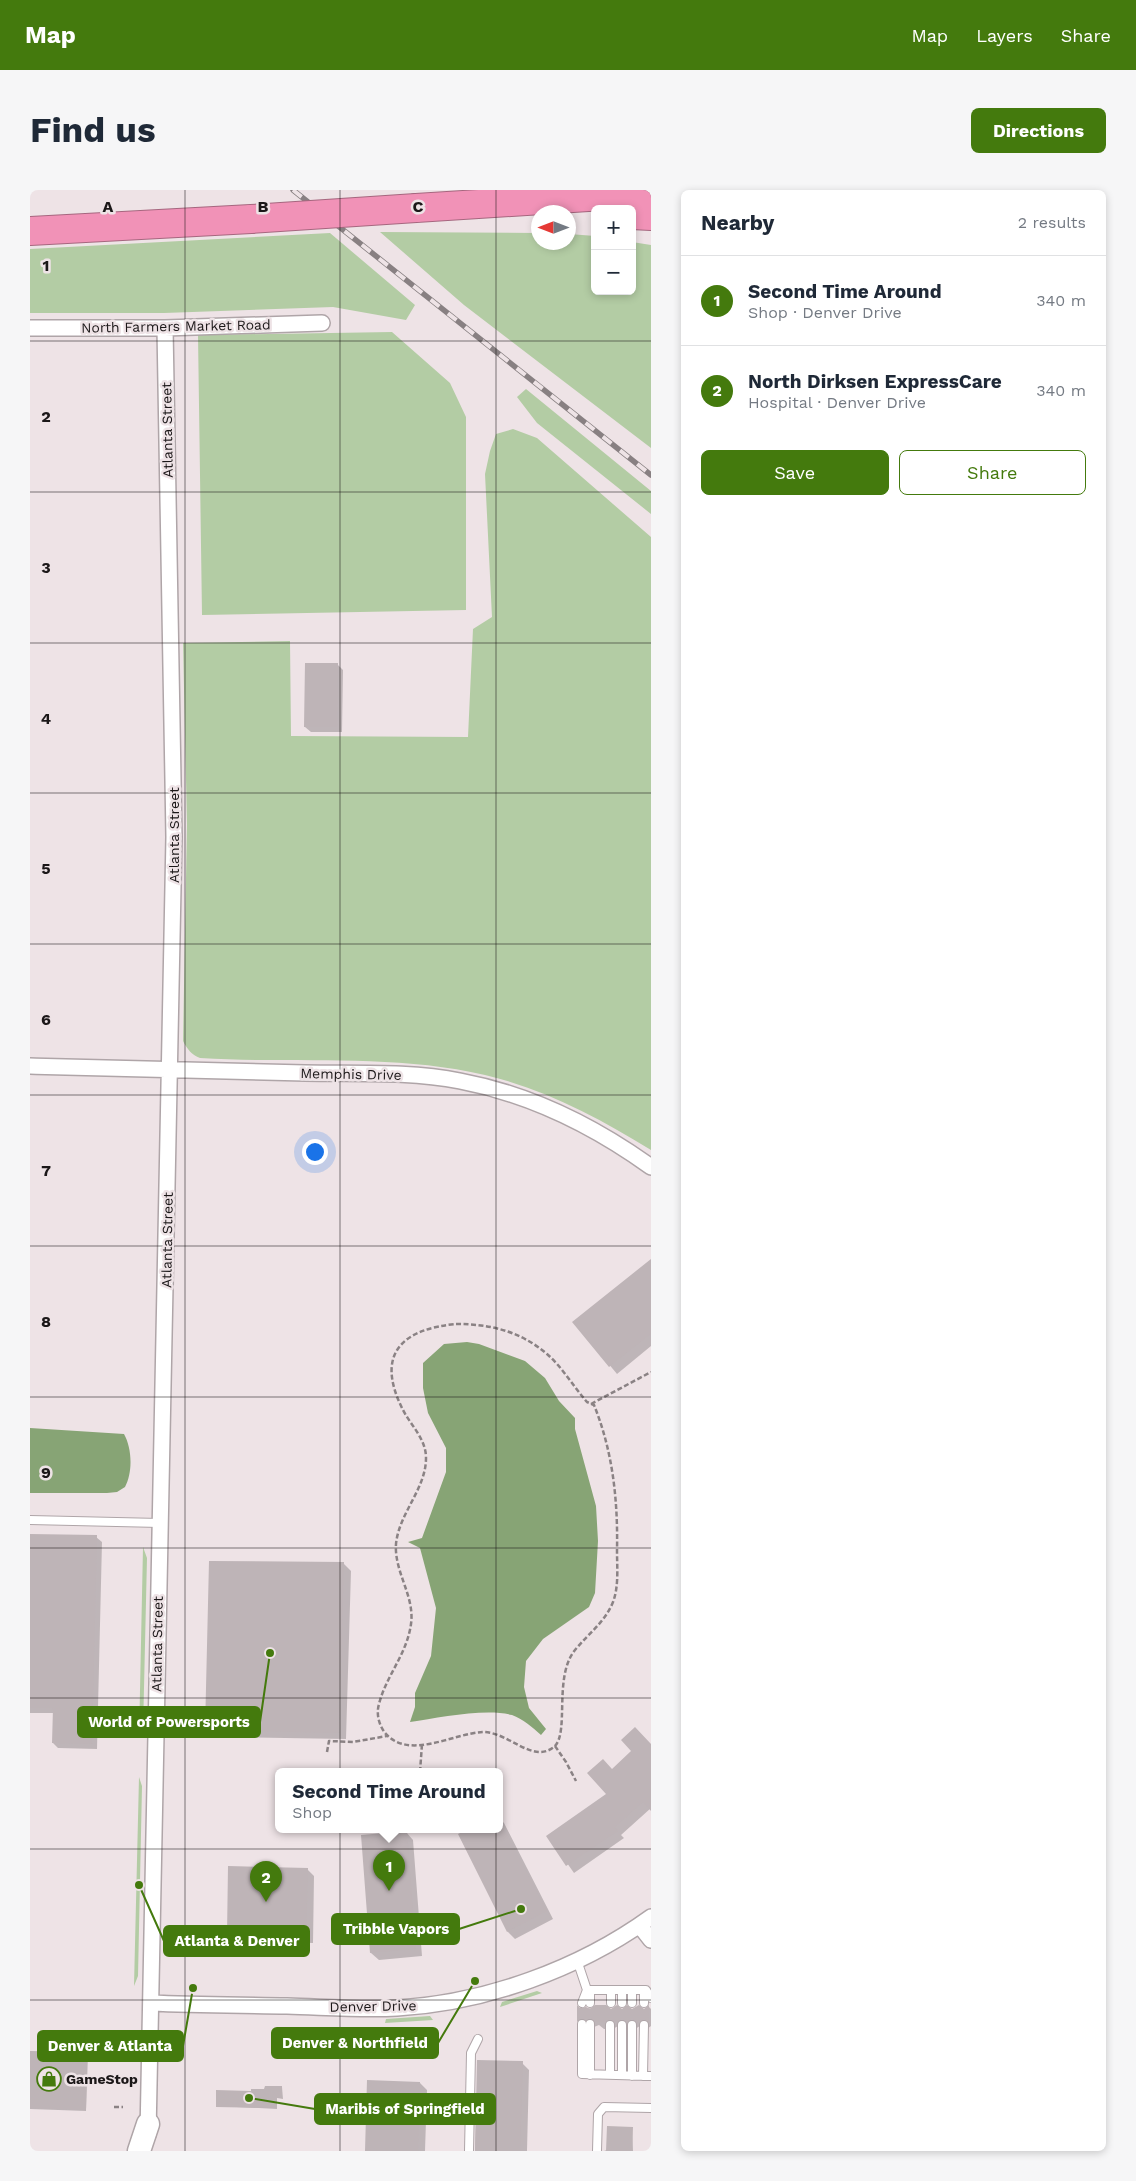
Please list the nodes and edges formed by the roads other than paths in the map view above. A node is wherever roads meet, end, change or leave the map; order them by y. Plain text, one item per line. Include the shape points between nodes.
1 (651, 193) edge
2 (416, 208) junction
3 (531, 211) edge
4 (576, 213) edge
5 (591, 214) edge
6 (636, 215) edge
7 (651, 216) edge
8 (30, 230) edge
9 (322, 323) dead end
10 (30, 328) edge
11 (165, 328) junction
12 (30, 1066) edge
13 (171, 1070) junction
14 (651, 1167) edge
15 (30, 1520) edge
16 (160, 1523) junction
17 (645, 1921) edge
18 (651, 1940) edge
19 (577, 1960) junction
20 (588, 1990) junction
21 (611, 1990) junction
22 (622, 1990) junction
23 (632, 1990) junction
24 (644, 1990) junction
25 (651, 1998) edge
26 (151, 2003) junction
27 (586, 2003) dead end
28 (632, 2003) dead end
29 (644, 2003) dead end
30 (611, 2004) dead end
31 (622, 2004) dead end
32 (586, 2024) dead end
33 (610, 2025) dead end
34 (622, 2025) dead end
35 (632, 2025) dead end
36 (644, 2025) dead end
37 (478, 2039) dead end
38 (610, 2075) junction
39 (622, 2075) junction
40 (632, 2076) junction
41 (647, 2076) edge
42 (651, 2108) edge
43 (148, 2124) junction
44 (138, 2151) edge
45 (147, 2151) edge
46 (469, 2151) edge
47 (597, 2151) edge

1 - 2 highway
2 - 3 highway
2 - 8 highway, bridge
4 - 5 highway
6 - 7 highway
9 - 11 street, North Farmers Market Road
10 - 11 street, North Farmers Market Road
11 - 13 street, Atlanta Street via 174,760
12 - 13 street, Memphis Drive
13 - 14 street, Memphis Drive via 392,1074 460,1081 534,1103 576,1120
13 - 16 street, Atlanta Street
15 - 16 lane
16 - 26 street, Atlanta Street
17 - 18 street
17 - 19 street, Denver Drive via 621,1939
19 - 20 lane
19 - 26 street, Denver Drive via 509,1987 423,2005 375,2008
20 - 21 lane
20 - 27 lane
21 - 22 lane
21 - 30 lane
22 - 23 lane
22 - 31 lane
23 - 24 lane
23 - 28 lane
24 - 25 lane
24 - 29 lane
26 - 43 street, Atlanta Street
32 - 38 lane via 586,2074
33 - 38 lane
34 - 39 lane
35 - 40 lane
36 - 41 lane
37 - 46 lane via 471,2053
38 - 39 lane
39 - 40 lane
40 - 41 lane
42 - 47 lane via 604,2107 598,2114
43 - 44 street
43 - 45 street, Atlanta Street

